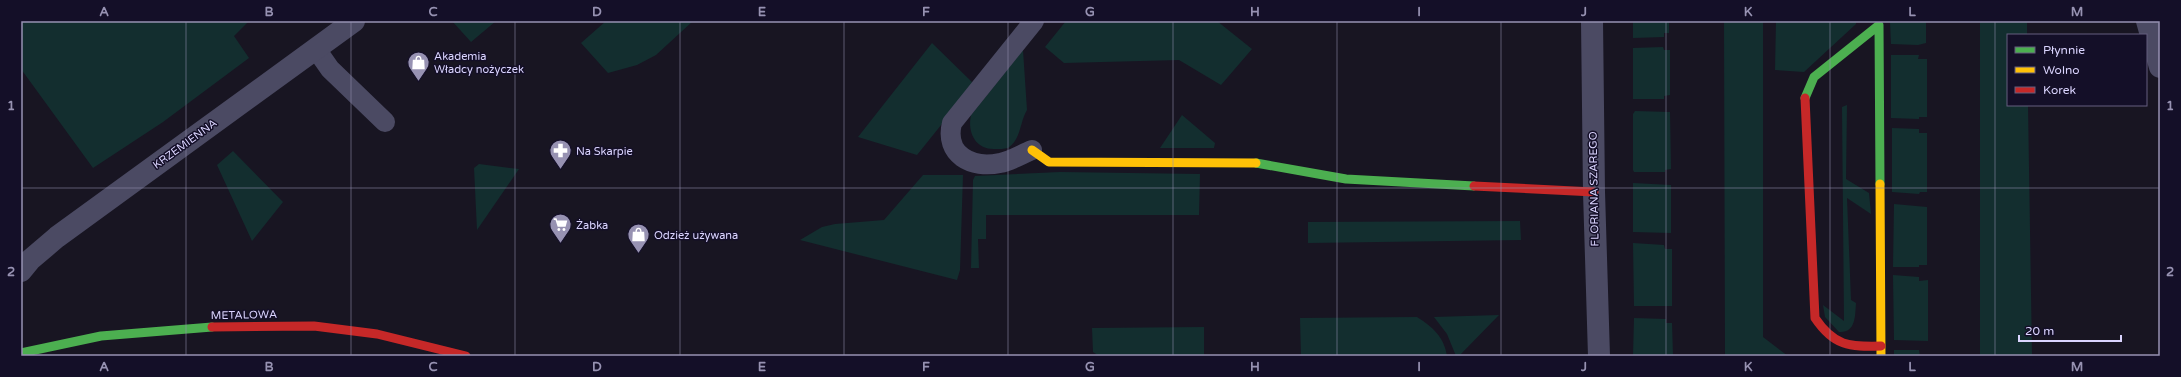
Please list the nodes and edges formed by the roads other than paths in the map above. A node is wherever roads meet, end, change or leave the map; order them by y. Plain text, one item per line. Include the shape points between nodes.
1 (354, 21) edge
2 (1034, 21) edge
3 (1592, 21) edge
4 (2147, 21) edge
5 (1879, 23) edge
6 (316, 49) junction
7 (2160, 67) edge
8 (385, 122) dead end
9 (1032, 150) joint
10 (1594, 192) junction
11 (24, 266) edge
12 (1881, 346) junction
13 (21, 352) edge
14 (466, 356) edge
15 (1599, 356) edge
16 (1881, 356) edge

1 - 6 street, KRZEMIENNA
2 - 9 lane via 952,123 949,134 952,145 960,157 977,164 1000,163
3 - 10 street, FLORIANA SZAREGO
4 - 7 street
5 - 12 street
5 - 12 street via 1814,77 1805,97 1815,318 1824,333 1840,344 1852,347
6 - 8 lane via 330,69
6 - 11 street, KRZEMIENNA via 63,232
9 - 10 street via 1049,162 1252,162 1346,178
10 - 15 street, FLORIANA SZAREGO
12 - 16 street
13 - 14 street, METALOWA via 100,336 190,328 314,326 377,334

